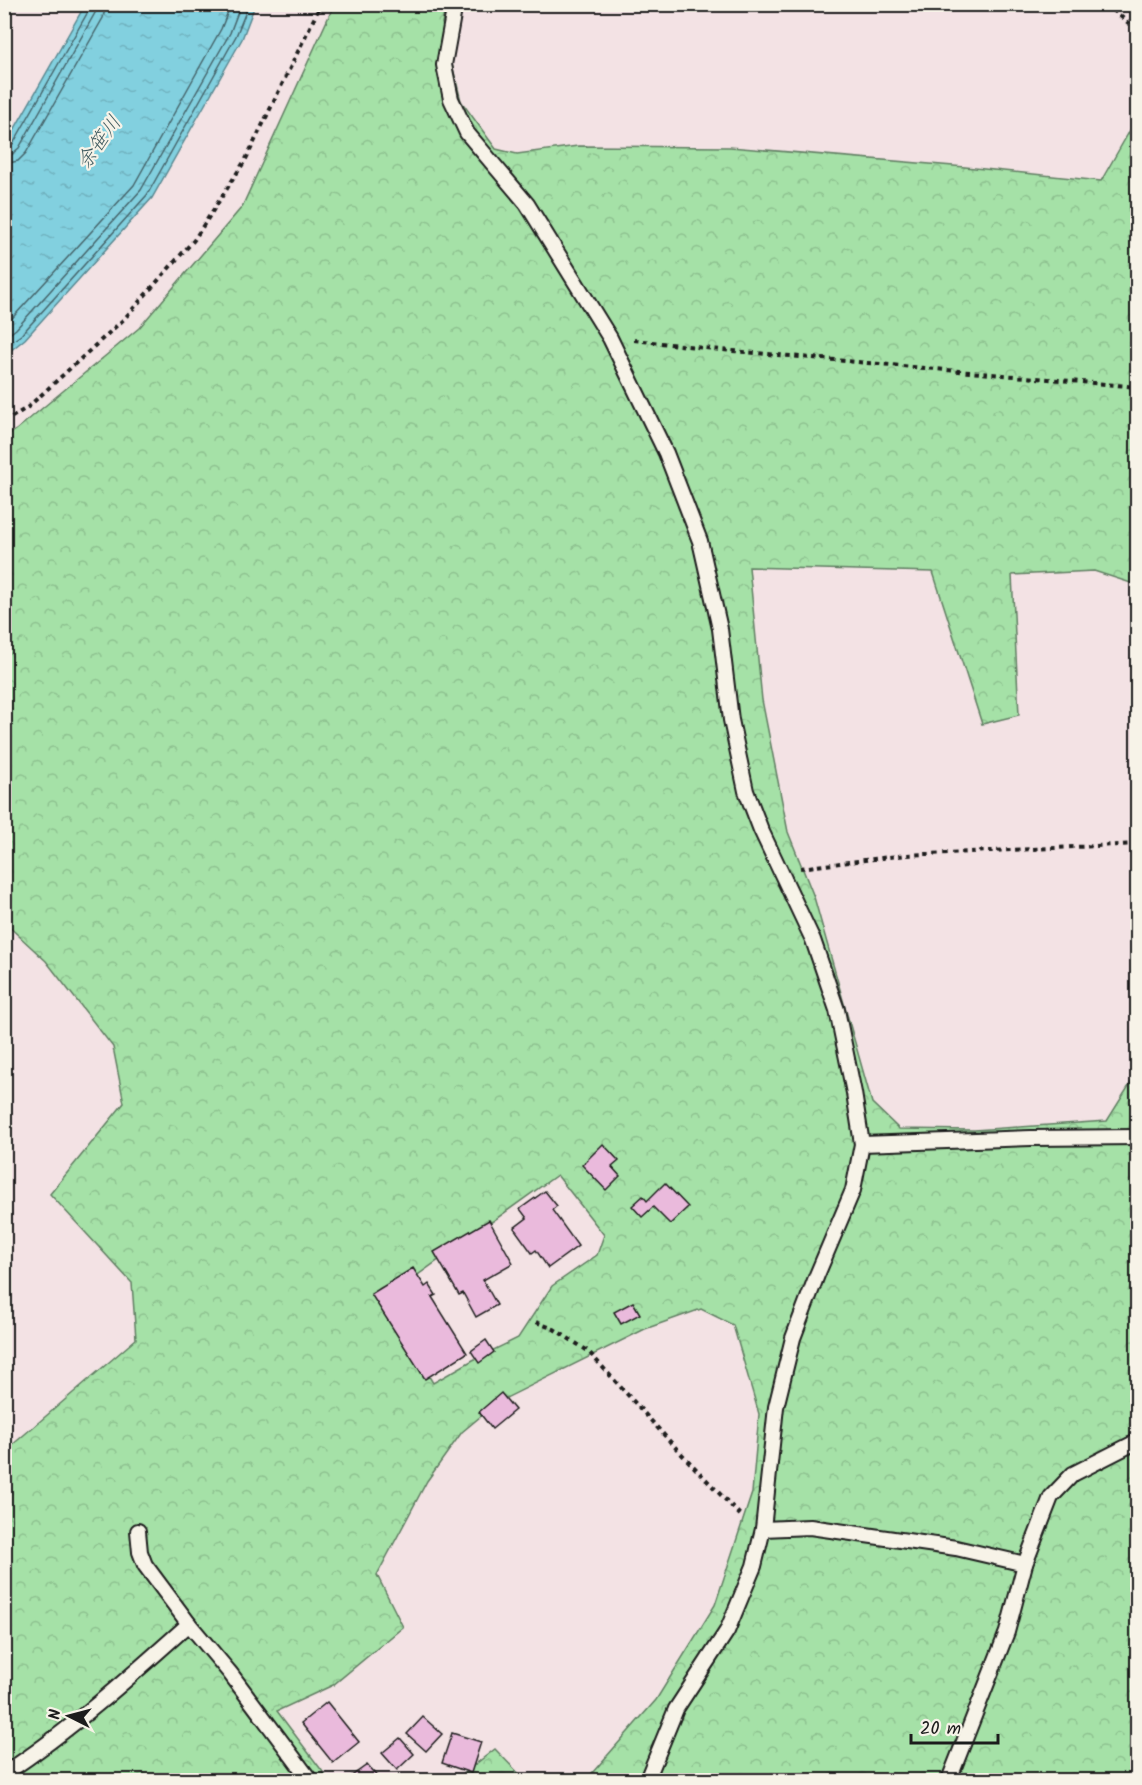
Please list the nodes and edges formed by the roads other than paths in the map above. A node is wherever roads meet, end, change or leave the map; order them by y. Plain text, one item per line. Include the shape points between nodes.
1 (454, 4) edge
2 (1137, 1137) edge
3 (862, 1144) junction
4 (1137, 1441) edge
5 (138, 1531) dead end
6 (762, 1533) junction
7 (1026, 1564) junction
8 (189, 1624) junction
9 (4, 1774) edge
10 (310, 1780) edge
11 (647, 1780) edge
12 (949, 1780) edge

1 - 3 lane via 444,65 451,99 467,133 528,204 609,338 666,453 700,542 720,629 746,791 813,940 837,1010
2 - 3 lane
3 - 6 lane via 853,1190 816,1275 778,1395
4 - 7 lane via 1073,1474 1051,1497
5 - 8 lane via 145,1565
6 - 7 lane via 810,1527 956,1548
6 - 11 lane via 754,1566 727,1631 676,1709
7 - 12 lane via 1007,1632
8 - 9 lane via 116,1689
8 - 10 lane

